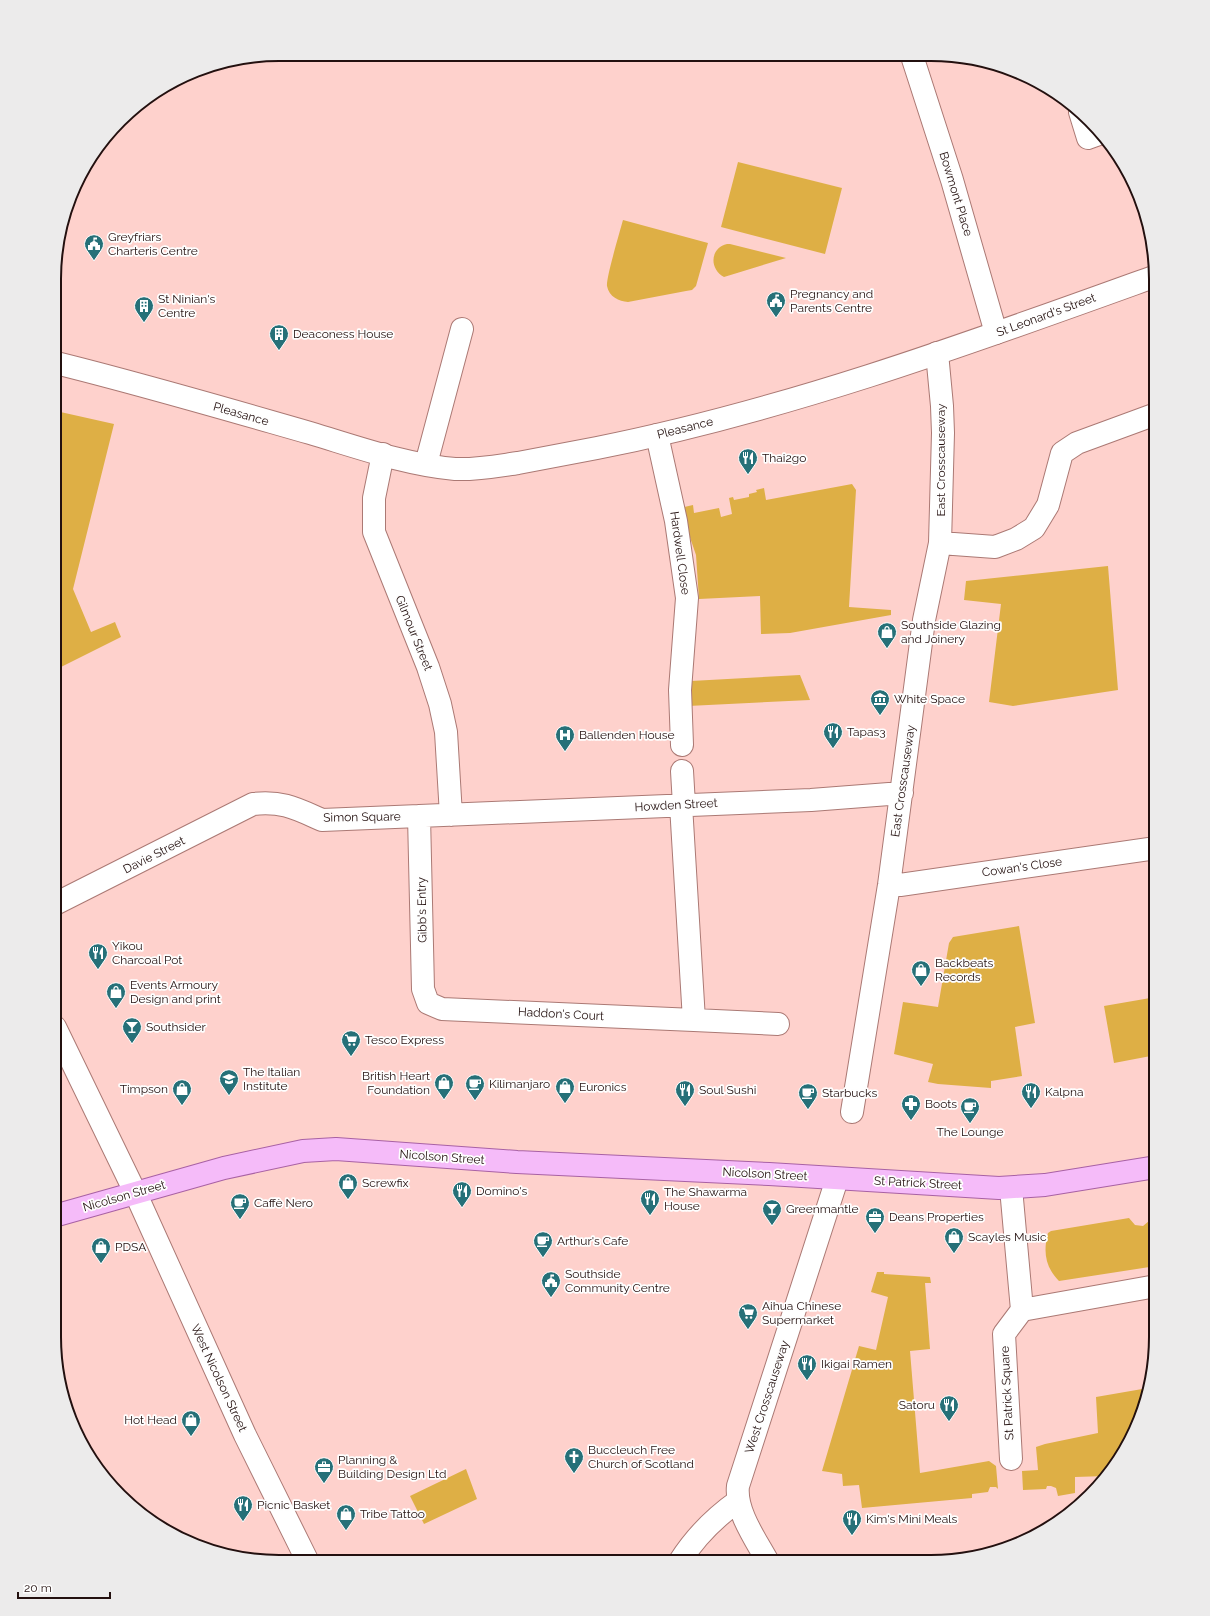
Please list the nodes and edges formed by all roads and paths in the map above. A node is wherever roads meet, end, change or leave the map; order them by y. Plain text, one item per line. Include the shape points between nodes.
1 (914, 61) edge
2 (1084, 124) edge
3 (1095, 135) edge
4 (1149, 278) edge
5 (462, 329) dead end
6 (996, 333) junction
7 (937, 353) junction
8 (61, 364) edge
9 (1149, 417) edge
10 (657, 436) junction
11 (383, 454) junction
12 (426, 464) junction
13 (940, 543) junction
14 (682, 745) dead end
15 (682, 771) dead end
16 (902, 793) junction
17 (253, 804) joint
18 (683, 805) junction
19 (451, 815) junction
20 (419, 816) junction
21 (1149, 849) edge
22 (889, 885) junction
23 (61, 901) edge
24 (428, 1003) joint
25 (694, 1020) junction
26 (778, 1024) dead end
27 (61, 1039) edge
28 (852, 1112) dead end
29 (1149, 1168) edge
30 (837, 1179) junction
31 (1005, 1188) junction
32 (135, 1192) junction
33 (61, 1214) edge
34 (1149, 1287) edge
35 (1022, 1310) junction
36 (1011, 1460) dead end
37 (738, 1500) junction
38 (306, 1555) edge
39 (684, 1555) edge
40 (764, 1555) edge

1 - 6 street, Bowmont Place via 952,180
2 - 3 street via 1088,138
4 - 6 street, St Leonard's Street
5 - 12 street
6 - 7 street, St Leonard's Street
7 - 10 street, Pleasance via 794,399
7 - 13 street, East Crosscauseway via 943,433
8 - 11 street, Pleasance
9 - 13 street via 1077,443 1062,452 1048,505 1034,528 1016,539 995,547
10 - 12 street, Pleasance via 497,466 459,469
10 - 14 street, Hardwell Close via 676,521 687,598 680,690
11 - 12 street, Pleasance
11 - 19 street, Gilmour Street via 374,498 374,532 428,667 440,704 446,732
13 - 16 street, East Crosscauseway via 924,620
15 - 18 street
16 - 18 street, Howden Street via 811,800
16 - 22 street, East Crosscauseway
17 - 20 street, Simon Square via 270,802 288,805 322,820
17 - 23 street, Davie Street
18 - 19 street, Howden Street
18 - 25 street
19 - 20 street, Simon Square
20 - 24 street, Gibb's Entry via 423,989
21 - 22 street, Cowan's Close
22 - 28 street, East Crosscauseway
24 - 25 street, Haddon's Court via 442,1009
25 - 26 street, Haddon's Court
27 - 32 street, West Nicolson Street
29 - 31 main road via 1045,1185
30 - 31 main road, St Patrick Street
30 - 32 main road, Nicolson Street via 517,1162 336,1149 303,1151 265,1159
30 - 37 street, West Crosscauseway via 741,1476
31 - 35 street
32 - 33 main road, Nicolson Street
32 - 38 street, West Nicolson Street via 242,1428
34 - 35 street
35 - 36 street, St Patrick Square via 1004,1334
37 - 39 street via 714,1518
37 - 40 street, West Crosscauseway

